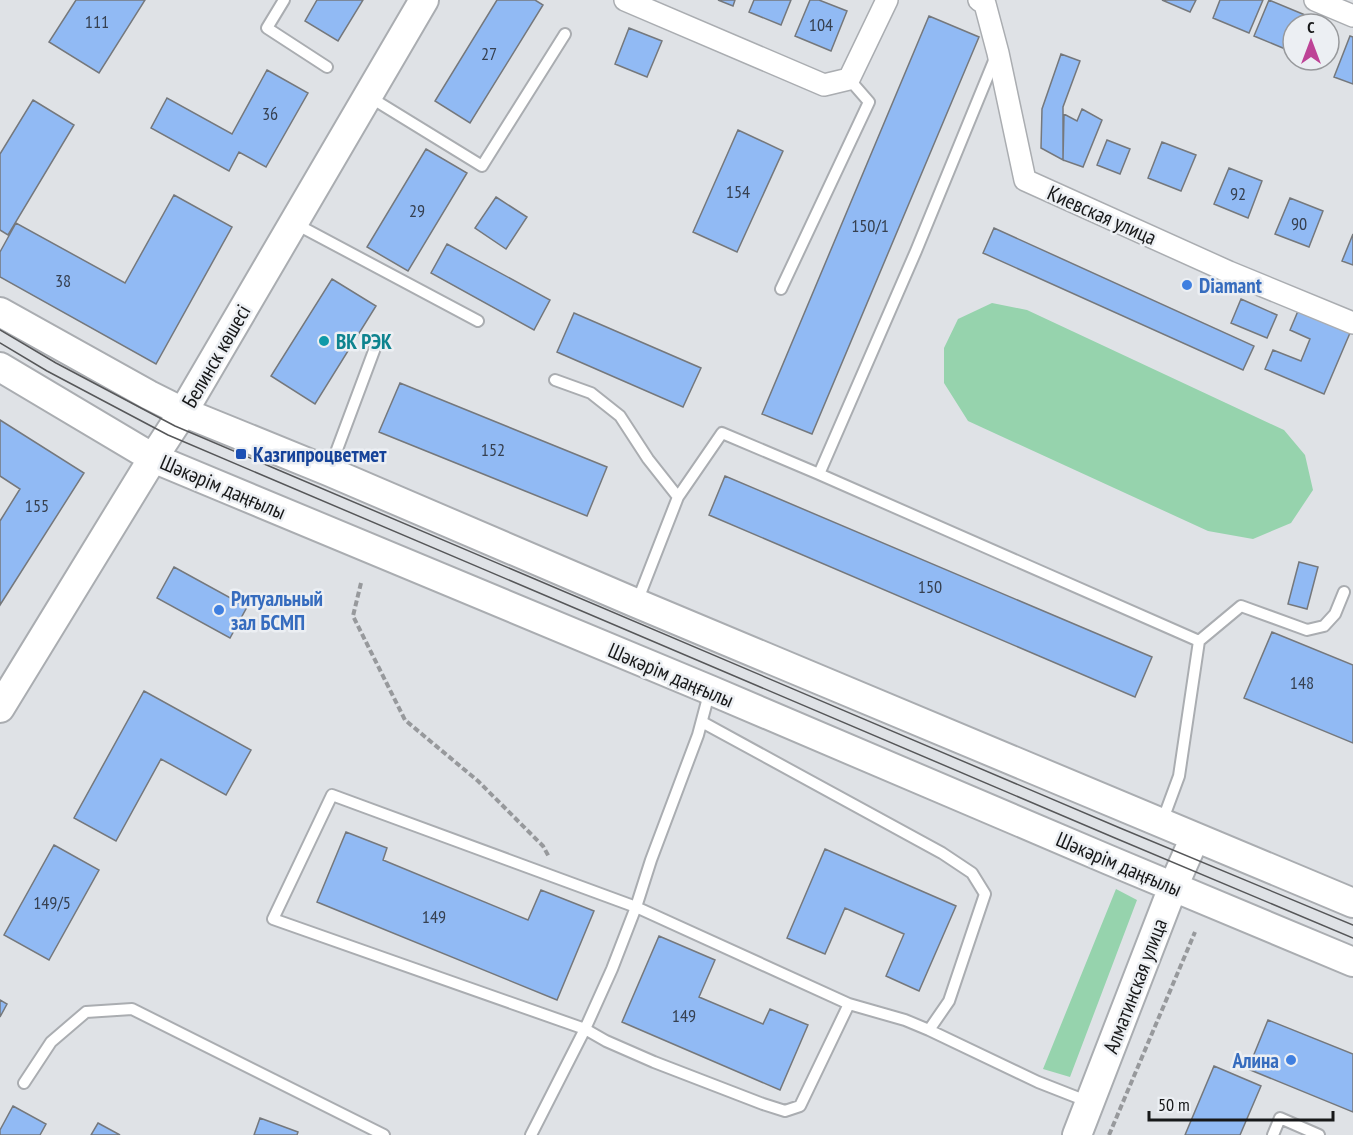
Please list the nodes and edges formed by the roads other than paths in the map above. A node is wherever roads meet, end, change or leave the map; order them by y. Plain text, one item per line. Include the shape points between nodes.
1 (284, 0) edge
2 (424, 0) edge
3 (625, 0) edge
4 (887, 0) edge
5 (979, 0) edge
6 (1315, 0) edge
7 (1353, 16) edge
8 (565, 34) dead end
9 (998, 53) junction
10 (327, 67) dead end
11 (849, 79) junction
12 (368, 96) junction
13 (294, 223) junction
14 (781, 289) dead end
15 (0, 312) edge
16 (478, 321) dead end
17 (1353, 323) edge
18 (375, 348) dead end
19 (0, 367) edge
20 (555, 380) dead end
21 (183, 412) junction
22 (153, 458) junction
23 (328, 471) junction
24 (819, 474) junction
25 (678, 497) junction
26 (1344, 592) dead end
27 (636, 603) junction
28 (1199, 641) junction
29 (710, 690) junction
30 (4, 694) edge
31 (702, 722) junction
32 (1162, 822) junction
33 (1195, 837) junction
34 (1173, 887) junction
35 (1353, 903) edge
36 (636, 907) junction
37 (1353, 962) edge
38 (849, 1004) junction
39 (585, 1029) junction
40 (929, 1030) junction
41 (24, 1083) dead end
42 (1089, 1102) junction
43 (384, 1135) edge
44 (531, 1135) edge
45 (1077, 1135) edge
46 (1273, 1135) edge
47 (1319, 1135) edge

1 - 10 lane via 267,28
2 - 12 main road, Белинск көшесі
3 - 11 street via 824,85
4 - 11 street
5 - 9 street, Киевская улица via 985,4
6 - 7 street
8 - 12 lane via 482,166
9 - 17 street, Киевская улица via 1025,180
9 - 24 lane
11 - 14 lane via 869,102
12 - 13 main road, Белинск көшесі
13 - 16 lane
13 - 21 main road, Белинск көшесі
15 - 21 main road
18 - 23 lane
19 - 22 main road, Шәкәрім даңғылы
20 - 25 lane via 591,393 620,416
21 - 22 main road, Белинск көшесі
21 - 23 main road
22 - 29 main road, Шәкәрім даңғылы
22 - 30 main road, Белинск көшесі
23 - 27 main road
24 - 25 lane via 722,433
24 - 28 lane
25 - 27 lane
26 - 28 lane via 1335,614 1324,626 1307,630 1241,606
27 - 32 main road
28 - 32 lane via 1179,776
29 - 31 lane
29 - 34 main road, Шәкәрім даңғылы
31 - 36 lane
31 - 40 lane via 972,873 985,894 949,1001
32 - 33 main road
33 - 34 main road, Алматинская улица
33 - 35 main road
34 - 37 main road, Шәкәрім даңғылы
34 - 42 main road, Алматинская улица
36 - 38 lane
36 - 39 lane
36 - 39 lane via 332,795 273,919
38 - 39 lane via 800,1106 785,1111 654,1062
38 - 40 lane
39 - 44 lane
40 - 42 lane
41 - 43 lane via 51,1042 86,1012 132,1009
42 - 45 main road, Алматинская улица
46 - 47 lane via 1280,1118

